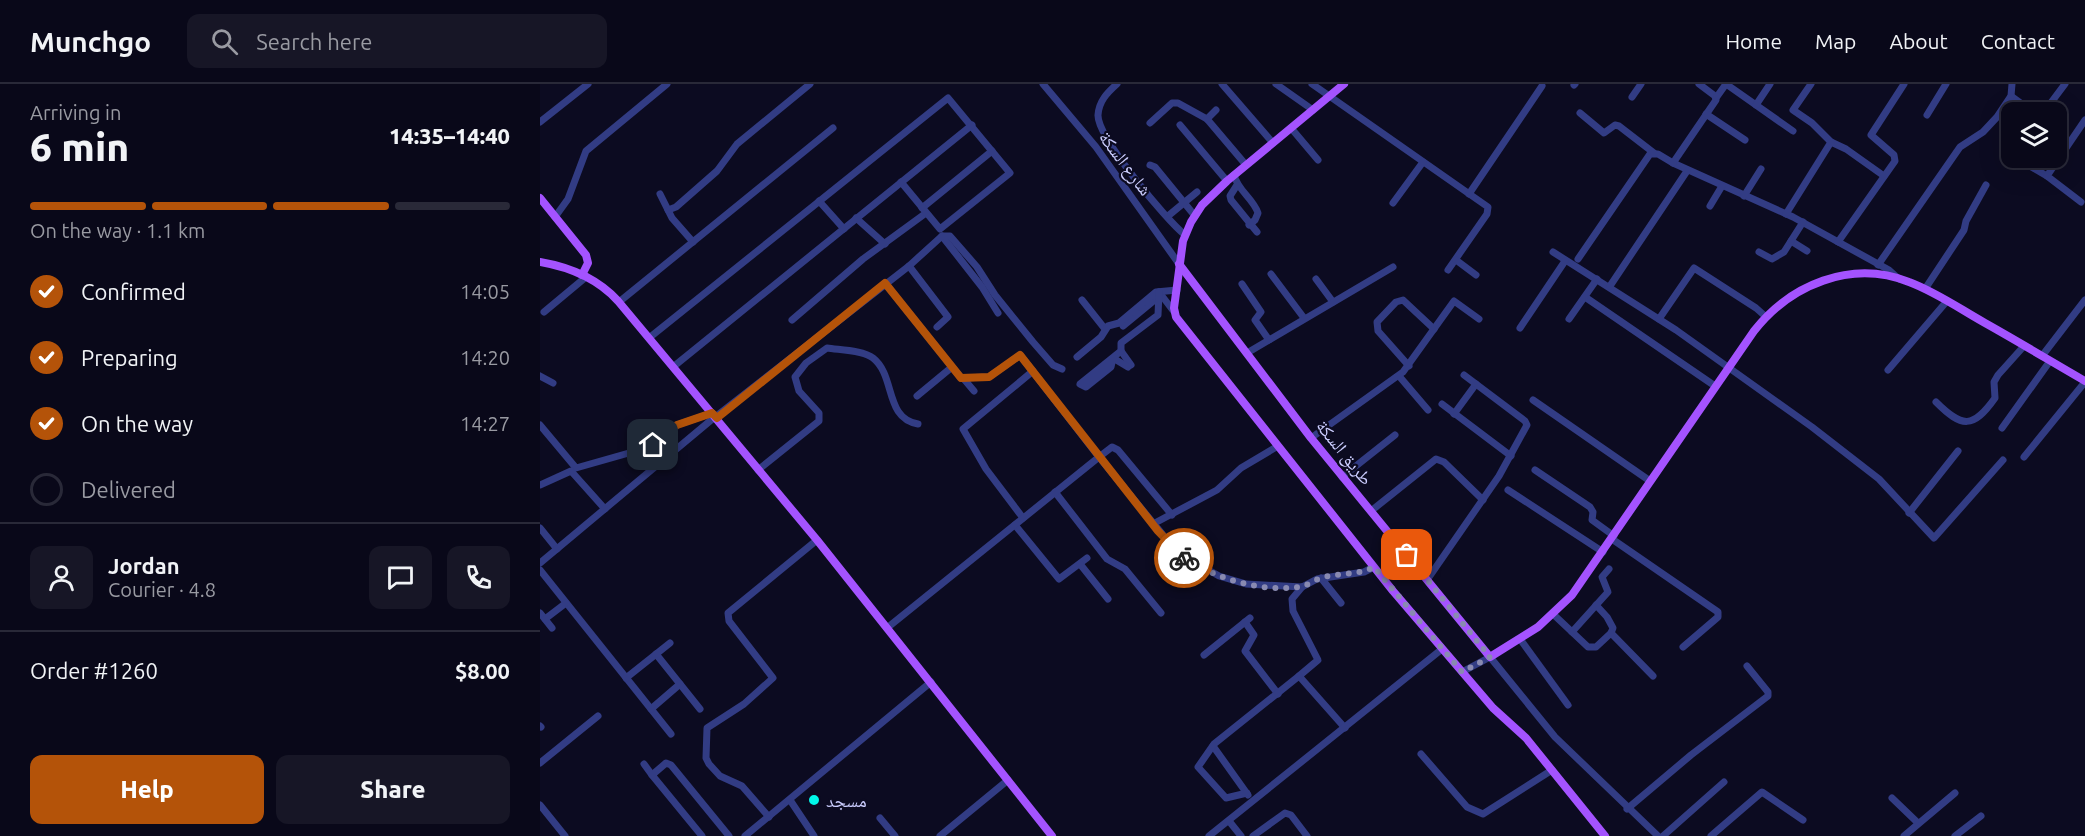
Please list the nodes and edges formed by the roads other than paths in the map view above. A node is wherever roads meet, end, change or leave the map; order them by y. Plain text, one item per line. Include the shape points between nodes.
1 (588, 84) edge
2 (668, 84) edge
3 (810, 84) edge
4 (1043, 84) edge
5 (1117, 84) edge
6 (1222, 84) edge
7 (1276, 84) edge
8 (1312, 84) edge
9 (1344, 84) edge
10 (1641, 84) edge
11 (1699, 84) edge
12 (1726, 84) edge
13 (1770, 84) edge
14 (1811, 84) edge
15 (1904, 84) edge
16 (1946, 84) edge
17 (2012, 84) edge
18 (2065, 84) edge
19 (1542, 86) dead end
20 (1330, 95) junction
21 (2011, 96) junction
22 (1632, 97) dead end
23 (1716, 98) junction
24 (2019, 102) edge
25 (2052, 102) edge
26 (1756, 105) junction
27 (1216, 110) dead end
28 (1313, 110) junction
29 (1580, 113) dead end
30 (1706, 114) junction
31 (1926, 115) dead end
32 (1207, 119) junction
33 (2085, 120) edge
34 (540, 122) edge
35 (1150, 123) dead end
36 (972, 125) junction
37 (1180, 125) dead end
38 (833, 128) dead end
39 (1291, 128) junction
40 (1793, 131) dead end
41 (1745, 140) dead end
42 (1831, 142) junction
43 (1273, 143) junction
44 (992, 151) junction
45 (1654, 153) junction
46 (1318, 160) dead end
47 (1424, 162) junction
48 (1673, 163) junction
49 (1150, 165) dead end
50 (1246, 165) junction
51 (2033, 168) edge
52 (1761, 169) dead end
53 (1687, 171) junction
54 (1884, 176) junction
55 (2047, 176) junction
56 (1231, 178) junction
57 (901, 182) junction
58 (1237, 185) junction
59 (1986, 185) dead end
60 (1722, 186) junction
61 (1197, 192) dead end
62 (660, 194) dead end
63 (1469, 194) junction
64 (1744, 196) junction
65 (540, 198) edge
66 (819, 201) junction
67 (1184, 202) junction
68 (2081, 202) dead end
69 (1393, 203) dead end
70 (1710, 206) dead end
71 (668, 210) junction
72 (924, 211) junction
73 (1786, 214) junction
74 (1168, 216) junction
75 (1195, 216) junction
76 (555, 217) junction
77 (856, 219) junction
78 (1803, 222) junction
79 (1249, 225) junction
80 (844, 229) junction
81 (1257, 232) dead end
82 (1185, 235) junction
83 (1791, 241) junction
84 (693, 242) junction
85 (1838, 242) junction
86 (885, 244) junction
87 (1807, 250) dead end
88 (583, 251) junction
89 (1553, 252) dead end
90 (1759, 252) dead end
91 (1578, 259) dead end
92 (1456, 260) junction
93 (1565, 261) junction
94 (540, 262) edge
95 (588, 263) junction
96 (1179, 264) junction
97 (1878, 265) junction
98 (909, 266) junction
99 (1393, 267) dead end
100 (1448, 270) dead end
101 (1271, 274) dead end
102 (582, 275) junction
103 (1476, 275) dead end
104 (1316, 279) dead end
105 (1597, 279) junction
106 (1899, 279) junction
107 (597, 283) junction
108 (885, 283) junction
109 (1242, 284) dead end
110 (1610, 286) junction
111 (1925, 289) junction
112 (1177, 290) junction
113 (989, 292) junction
114 (1158, 295) junction
115 (1585, 297) junction
116 (1082, 300) dead end
117 (2085, 300) edge
118 (1947, 301) junction
119 (620, 302) junction
120 (1333, 302) junction
121 (544, 312) dead end
122 (998, 313) dead end
123 (1175, 313) junction
124 (1765, 316) junction
125 (1304, 318) junction
126 (1569, 319) dead end
127 (1659, 319) junction
128 (792, 320) dead end
129 (1479, 320) dead end
130 (1124, 326) dead end
131 (937, 327) dead end
132 (1520, 328) dead end
133 (1106, 329) junction
134 (1434, 329) junction
135 (649, 338) junction
136 (1269, 340) junction
137 (2024, 345) junction
138 (1121, 351) junction
139 (1248, 352) junction
140 (2042, 356) junction
141 (1077, 357) dead end
142 (1113, 358) junction
143 (2050, 361) junction
144 (1409, 366) junction
145 (1730, 366) junction
146 (673, 367) junction
147 (952, 367) junction
148 (1062, 369) dead end
149 (1888, 370) dead end
150 (1033, 371) junction
151 (1464, 375) dead end
152 (540, 376) edge
153 (1399, 376) junction
154 (963, 378) junction
155 (1092, 378) dead end
156 (2085, 381) edge
157 (553, 382) dead end
158 (1476, 384) junction
159 (1715, 386) junction
160 (974, 392) dead end
161 (917, 396) dead end
162 (1533, 400) dead end
163 (1936, 402) dead end
164 (1442, 404) dead end
165 (1428, 410) dead end
166 (1454, 414) junction
167 (715, 415) junction
168 (918, 424) dead end
169 (540, 425) edge
170 (2002, 428) dead end
171 (1395, 435) dead end
172 (1311, 438) junction
173 (1278, 446) junction
174 (1958, 451) dead end
175 (1511, 456) junction
176 (1099, 457) junction
177 (2024, 457) dead end
178 (2003, 460) dead end
179 (758, 470) junction
180 (1535, 470) dead end
181 (1342, 477) junction
182 (1650, 481) junction
183 (540, 484) edge
184 (1508, 490) dead end
185 (1055, 492) junction
186 (1484, 500) junction
187 (605, 509) junction
188 (1371, 511) junction
189 (1909, 513) junction
190 (1172, 514) junction
191 (1023, 518) junction
192 (1153, 524) junction
193 (1015, 525) junction
194 (540, 528) edge
195 (1613, 537) junction
196 (817, 540) junction
197 (557, 549) junction
198 (1603, 552) junction
199 (1087, 558) dead end
200 (540, 563) edge
201 (1080, 564) junction
202 (1374, 567) junction
203 (1609, 569) dead end
204 (540, 570) edge
205 (1321, 578) junction
206 (1427, 580) junction
207 (1302, 587) junction
208 (1108, 599) dead end
209 (566, 603) junction
210 (1341, 603) dead end
211 (1596, 605) junction
212 (1161, 613) dead end
213 (1553, 614) junction
214 (542, 616) edge
215 (552, 627) dead end
216 (887, 628) junction
217 (1572, 632) junction
218 (1611, 633) junction
219 (1520, 639) junction
220 (670, 643) dead end
221 (1683, 647) dead end
222 (1442, 649) junction
223 (656, 654) junction
224 (1204, 656) dead end
225 (1490, 657) junction
226 (1747, 666) dead end
227 (1462, 672) junction
228 (1299, 676) junction
229 (1653, 676) dead end
230 (626, 678) junction
231 (932, 682) junction
232 (680, 684) junction
233 (1278, 694) junction
234 (1568, 705) dead end
235 (651, 709) junction
236 (700, 709) dead end
237 (598, 716) dead end
238 (1345, 728) junction
239 (671, 734) dead end
240 (1213, 746) junction
241 (1421, 754) dead end
242 (540, 764) edge
243 (644, 764) dead end
244 (1552, 770) junction
245 (652, 775) junction
246 (1008, 780) junction
247 (1725, 782) dead end
248 (1247, 793) junction
249 (1955, 793) dead end
250 (1892, 798) dead end
251 (790, 800) junction
252 (1254, 802) junction
253 (540, 805) edge
254 (1627, 809) junction
255 (1981, 816) dead end
256 (769, 817) junction
257 (880, 818) dead end
258 (1803, 820) dead end
259 (1229, 821) junction
260 (1918, 823) junction
261 (565, 836) edge
262 (702, 836) edge
263 (729, 836) edge
264 (745, 836) edge
265 (814, 836) edge
266 (895, 836) edge
267 (940, 836) edge
268 (1052, 836) edge
269 (1209, 836) edge
270 (1241, 836) edge
271 (1254, 836) edge
272 (1307, 836) edge
273 (1605, 836) edge
274 (1658, 836) edge
275 (1663, 836) edge
276 (1711, 836) edge
277 (1904, 836) edge
278 (1955, 836) edge

1 - 34 street
2 - 76 street via 586,151 568,199
3 - 71 street via 747,135 717,171 683,202
4 - 96 street, شارع السكة via 1096,147
5 - 74 street via 1101,101 1098,117 1103,134
6 - 43 street
7 - 28 street
8 - 20 street
9 - 20 main road
10 - 22 street
11 - 23 street
12 - 23 street
12 - 26 street
13 - 26 street
14 - 42 street via 1793,110
15 - 54 street via 1871,135 1895,158
16 - 31 street
17 - 21 street
18 - 25 street
19 - 63 street
20 - 28 main road
20 - 47 street
21 - 24 street
21 - 97 street via 1983,132 1959,147
23 - 30 street
26 - 40 street
27 - 32 street
28 - 39 main road
29 - 45 street via 1604,133 1619,126
30 - 41 street
30 - 48 street
32 - 35 street via 1174,102
32 - 50 street
33 - 55 street
36 - 44 street
36 - 57 street
36 - 66 street via 948,98
37 - 56 street
38 - 84 street
39 - 43 main road
39 - 46 street
42 - 54 street
42 - 73 street
43 - 50 main road
44 - 72 street
44 - 72 street via 1010,172 1009,176 942,229
45 - 48 street
45 - 91 street
47 - 63 street
47 - 69 street
48 - 53 street
49 - 67 street
50 - 56 main road
51 - 55 street
52 - 64 street
53 - 60 street
53 - 110 street
54 - 85 street
55 - 68 street
56 - 58 street
56 - 75 main road
57 - 72 street
57 - 77 street
58 - 79 street via 1230,196
58 - 79 street via 1258,213
59 - 111 street via 1964,230
60 - 64 street
60 - 70 street
61 - 67 street
62 - 71 street
63 - 92 street via 1489,210
64 - 73 street
65 - 76 main road
66 - 80 street
66 - 135 street
67 - 74 street
67 - 75 street
71 - 84 street
72 - 86 street
73 - 78 street
74 - 82 street
75 - 82 main road
76 - 88 main road
77 - 80 street
77 - 86 street
78 - 83 street
78 - 85 street
79 - 81 street
80 - 146 street
82 - 96 main road
83 - 87 street
83 - 90 street via 1777,258
84 - 119 street
85 - 97 street
86 - 128 street
88 - 95 main road
88 - 102 main road
89 - 93 street
92 - 100 street
92 - 103 street
93 - 105 street
93 - 132 street
94 - 102 main road
95 - 102 main road
95 - 107 main road
96 - 112 main road
96 - 139 main road, طريق السكة
97 - 106 street
98 - 108 street
98 - 113 street via 942,236 950,236
98 - 131 street via 948,317
99 - 120 street
101 - 125 street
102 - 107 main road
102 - 121 street
104 - 120 street
105 - 110 street
105 - 115 street
106 - 111 main road
106 - 124 main road via 1863,274 1823,280 1785,298
107 - 119 main road
108 - 147 street
108 - 167 street
109 - 136 street via 1262,312 1255,320
110 - 127 street
111 - 118 main road
112 - 114 street
112 - 123 main road
113 - 122 street
113 - 148 street via 1053,365
114 - 123 street
114 - 130 street
114 - 133 street
114 - 138 street via 1158,315 1121,343
115 - 126 street
115 - 159 street
116 - 133 street
117 - 140 street
118 - 137 main road
118 - 149 street
119 - 135 main road
120 - 125 street
123 - 173 main road
124 - 127 street via 1694,268
124 - 145 main road
125 - 136 street
127 - 145 street
129 - 134 street via 1454,301
133 - 141 street
134 - 144 street
134 - 144 street via 1402,300 1377,322 1378,331
135 - 146 main road
136 - 139 street
137 - 140 main road
137 - 163 street via 1998,375 1994,382 1995,398 1973,422 1954,417
138 - 142 street
138 - 142 street via 1129,366
139 - 172 main road, طريق السكة
140 - 143 main road
142 - 155 street
143 - 156 main road
143 - 170 street
144 - 153 street
145 - 159 main road
145 - 189 street via 1879,479
146 - 167 main road
147 - 154 street
147 - 161 street
150 - 154 street via 1020,355 989,377
150 - 176 street
150 - 191 street via 963,429 986,469
151 - 158 street
152 - 157 street
153 - 165 street
153 - 172 street
154 - 160 street
156 - 177 street
158 - 166 street
158 - 175 street via 1526,422
159 - 182 main road
162 - 182 street
164 - 166 street
166 - 175 street
167 - 169 street via 677,425 643,449 576,468
167 - 179 main road
167 - 187 street
168 - 179 street via 909,423 892,405 884,370 871,356 827,348 795,377 799,391 819,413 819,421
171 - 181 street
172 - 181 main road, طريق السكة
173 - 190 street via 1240,468 1217,490
173 - 202 main road
174 - 189 street
175 - 186 street
176 - 185 street
176 - 190 street via 1110,448 1119,450
176 - 192 street
178 - 189 street via 1934,538
179 - 196 main road
180 - 195 street via 1590,507 1593,522
181 - 188 main road, طريق السكة
182 - 195 main road
183 - 187 street via 571,471
184 - 198 street
185 - 191 street
185 - 212 street via 1107,559 1125,568
186 - 188 street via 1436,459
186 - 206 street
187 - 197 street
188 - 206 main road, طريق السكة
190 - 192 street
191 - 193 street
192 - 207 street via 1176,552 1219,576 1246,584
193 - 201 street via 1059,579
193 - 216 street
194 - 197 street
195 - 198 main road
195 - 221 street via 1718,612 1718,617
196 - 216 main road
196 - 256 street via 728,613 729,621 773,679 731,714 707,728 709,765 720,776 742,786
197 - 200 street
198 - 213 main road
199 - 201 street
201 - 208 street
202 - 205 street
202 - 222 main road
203 - 211 street via 1602,577 1608,592
204 - 209 street
205 - 207 street
205 - 210 street
206 - 225 main road, طريق السكة
207 - 228 street via 1292,599 1293,610 1318,660
209 - 214 street
209 - 230 street
211 - 217 street
211 - 218 street via 1611,622
213 - 217 street
213 - 219 main road
214 - 215 street
216 - 231 main road
217 - 218 street via 1591,648
218 - 229 street
219 - 225 main road
219 - 234 street
220 - 223 street
222 - 227 main road
222 - 238 street
223 - 230 street
223 - 232 street
224 - 233 street via 1247,620 1254,635 1245,651
225 - 227 street
225 - 254 street via 1555,737
226 - 254 street via 1768,696
227 - 244 main road
228 - 233 street
228 - 238 street
230 - 235 street
231 - 246 main road
231 - 251 street
232 - 235 street
232 - 236 street
233 - 240 street
235 - 239 street
237 - 242 street
238 - 252 street
240 - 248 street
240 - 248 street via 1198,770 1226,798
241 - 244 street via 1467,807 1483,814
243 - 245 street
244 - 273 main road
245 - 262 street
245 - 263 street via 666,763 671,765
246 - 267 street
246 - 268 main road
247 - 275 street
248 - 252 street
249 - 260 street
250 - 260 street
251 - 256 street
251 - 265 street
252 - 259 street
253 - 261 street
254 - 274 street
255 - 278 street
256 - 264 street
257 - 266 street
258 - 276 street via 1762,792
259 - 269 street
259 - 270 street
260 - 277 street
271 - 272 street via 1285,813

